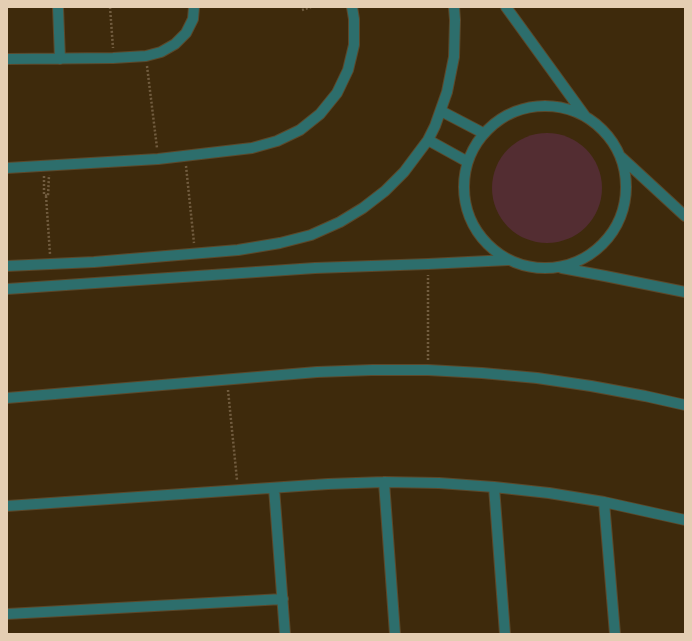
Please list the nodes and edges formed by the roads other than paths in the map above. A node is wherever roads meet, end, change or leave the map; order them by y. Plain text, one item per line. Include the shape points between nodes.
1 (58, 7) edge
2 (194, 7) edge
3 (352, 7) edge
4 (454, 7) edge
5 (506, 7) edge
6 (7, 59) edge
7 (60, 59) junction
8 (441, 111) junction
9 (585, 116) junction
10 (483, 133) junction
11 (428, 140) junction
12 (621, 157) junction
13 (466, 161) junction
14 (7, 168) edge
15 (685, 216) edge
16 (508, 260) junction
17 (7, 266) edge
18 (558, 268) junction
19 (7, 289) edge
20 (685, 292) edge
21 (7, 398) edge
22 (685, 405) edge
23 (384, 482) junction
24 (494, 487) junction
25 (274, 488) junction
26 (604, 502) junction
27 (7, 506) edge
28 (685, 520) edge
29 (283, 599) junction
30 (7, 614) edge
31 (285, 634) edge
32 (395, 634) edge
33 (505, 634) edge
34 (615, 634) edge

1 - 7 street
2 - 7 street via 193,19 186,33 175,44 161,52 146,56
3 - 14 street via 354,45 348,70 336,94 320,114 300,130 277,141 252,148 158,159
4 - 8 street via 454,56
5 - 9 street
6 - 7 street
8 - 10 street
8 - 11 street
9 - 10 street via 568,109 531,106 498,120
9 - 12 street via 612,141
10 - 13 street
11 - 13 street
11 - 17 street via 404,172 385,191 340,222 311,235 238,250 94,262
12 - 15 street
12 - 18 street via 626,177 626,198 620,218 610,236 596,251 578,262
13 - 16 street via 464,196 470,220 492,249
16 - 18 street via 541,269
16 - 19 street via 316,268
18 - 20 street
21 - 22 street via 317,372 428,370 537,378
23 - 24 street
23 - 25 street
23 - 32 street
24 - 26 street
24 - 33 street
25 - 27 street
25 - 29 street
26 - 28 street
26 - 34 street
29 - 30 street
29 - 31 street

